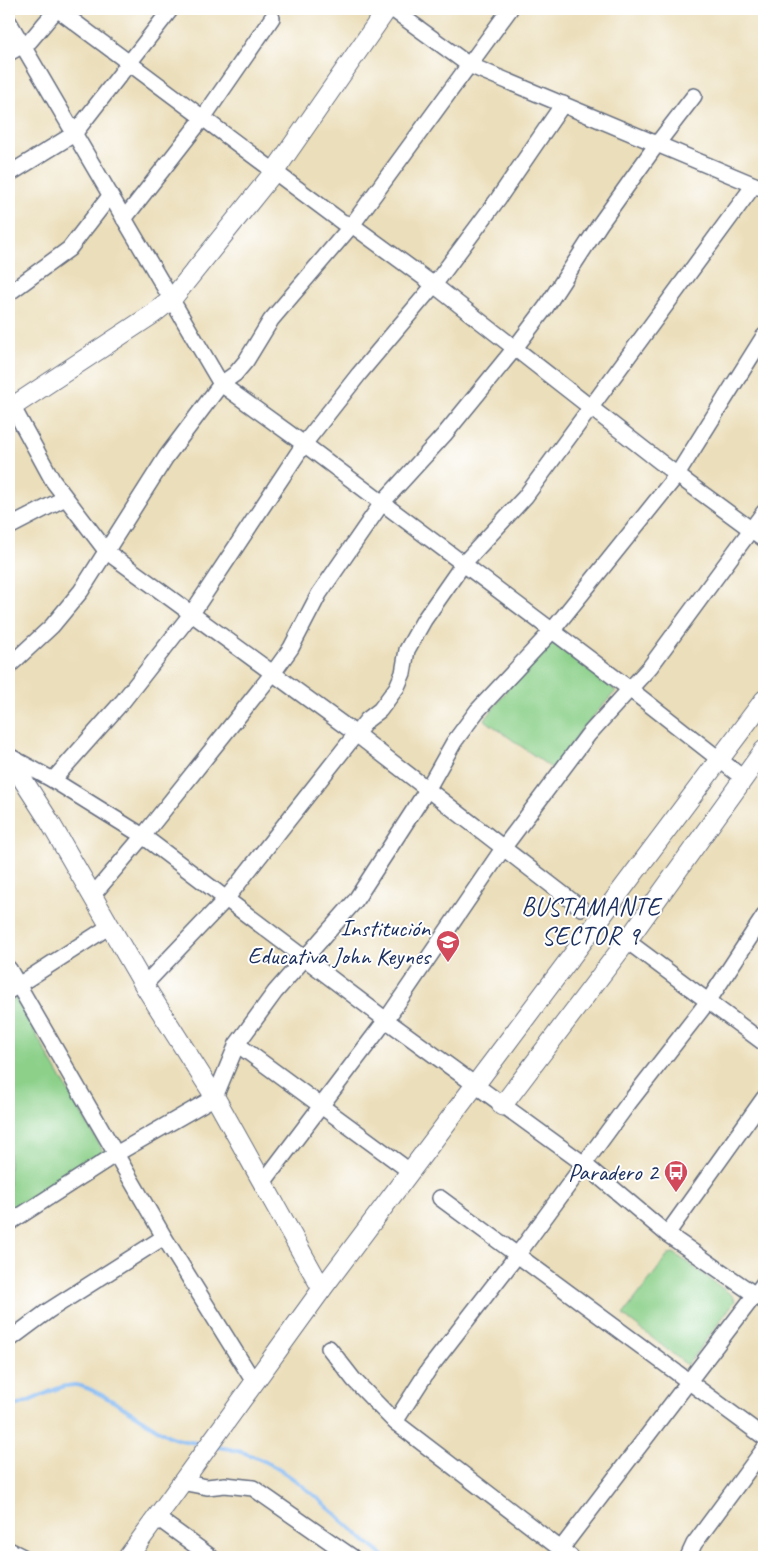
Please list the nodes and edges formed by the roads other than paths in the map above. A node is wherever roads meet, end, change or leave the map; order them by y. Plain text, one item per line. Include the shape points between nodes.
1 (57, 9) edge
2 (171, 9) edge
3 (387, 9) edge
4 (392, 9) edge
5 (510, 9) edge
6 (272, 18) dead end
7 (9, 22) edge
8 (23, 46) junction
9 (9, 53) edge
10 (130, 63) junction
11 (468, 65) junction
12 (694, 96) dead end
13 (563, 104) junction
14 (203, 118) junction
15 (74, 134) junction
16 (657, 144) junction
17 (274, 172) junction
18 (9, 174) edge
19 (759, 187) edge
20 (110, 196) junction
21 (124, 219) junction
22 (352, 225) junction
23 (434, 285) junction
24 (9, 293) edge
25 (172, 299) junction
26 (764, 336) edge
27 (514, 348) junction
28 (221, 384) junction
29 (10, 405) edge
30 (592, 407) junction
31 (304, 444) junction
32 (677, 475) junction
33 (65, 498) junction
34 (382, 503) junction
35 (764, 512) edge
36 (9, 527) edge
37 (758, 534) edge
38 (107, 552) junction
39 (463, 564) junction
40 (192, 613) junction
41 (551, 632) junction
42 (9, 666) edge
43 (273, 673) junction
44 (631, 690) junction
45 (764, 700) edge
46 (356, 734) junction
47 (764, 750) edge
48 (9, 757) edge
49 (719, 760) junction
50 (743, 778) junction
51 (53, 780) junction
52 (427, 790) junction
53 (143, 836) junction
54 (504, 847) junction
55 (93, 895) junction
56 (226, 899) junction
57 (581, 908) dead end
58 (764, 916) edge
59 (110, 926) junction
60 (627, 941) junction
61 (305, 959) junction
62 (9, 969) edge
63 (144, 985) junction
64 (14, 988) edge
65 (709, 1000) junction
66 (386, 1020) junction
67 (764, 1043) edge
68 (237, 1044) junction
69 (476, 1086) junction
70 (215, 1097) junction
71 (764, 1098) edge
72 (320, 1105) junction
73 (502, 1106) junction
74 (116, 1154) junction
75 (584, 1164) junction
76 (411, 1172) junction
77 (262, 1184) junction
78 (440, 1198) dead end
79 (9, 1223) edge
80 (667, 1234) junction
81 (164, 1237) junction
82 (518, 1254) junction
83 (322, 1289) junction
84 (761, 1293) edge
85 (9, 1340) edge
86 (329, 1348) dead end
87 (254, 1382) junction
88 (688, 1382) junction
89 (395, 1422) junction
90 (764, 1437) edge
91 (764, 1449) edge
92 (181, 1482) junction
93 (156, 1517) junction
94 (9, 1550) edge
95 (565, 1554) edge
96 (23, 1557) edge
97 (128, 1557) edge
98 (211, 1557) edge
99 (352, 1557) edge
100 (688, 1557) edge

1 - 8 street
1 - 10 street
2 - 10 street
3 - 17 street
4 - 11 street
5 - 11 street
6 - 14 street
7 - 8 street
8 - 9 street
8 - 15 street
10 - 14 street
10 - 15 street
11 - 13 street
11 - 22 street
12 - 16 street
13 - 16 street
13 - 23 street
14 - 17 street
14 - 21 street
15 - 18 street
15 - 20 street
16 - 19 street
16 - 27 street via 546,307
17 - 22 street via 342,222
17 - 25 street
19 - 30 street
20 - 21 street
20 - 24 street via 70,249
21 - 25 street
22 - 23 street
22 - 28 street via 271,320 236,374
23 - 27 street
23 - 31 street
25 - 28 street
25 - 29 street
26 - 32 street
27 - 30 street
27 - 34 street
28 - 31 street
28 - 38 street via 166,457
29 - 33 street
30 - 32 street
30 - 39 street via 525,497
31 - 34 street
31 - 40 street
32 - 37 street
32 - 41 street
33 - 36 street
33 - 38 street
34 - 39 street
34 - 43 street via 320,594 291,648
35 - 37 street
37 - 44 street
38 - 40 street
38 - 42 street via 52,626
39 - 41 street
39 - 46 street via 407,650 397,687
40 - 43 street
40 - 51 street via 124,701
41 - 44 street
41 - 52 street via 477,711 454,742
43 - 46 street
43 - 53 street
44 - 49 street
44 - 54 street via 588,736
45 - 49 street
46 - 52 street
46 - 56 street
47 - 50 street
48 - 51 street
48 - 55 street
49 - 50 street
49 - 69 street
50 - 60 street
51 - 53 street
52 - 54 street
52 - 61 street via 356,901
53 - 55 street
53 - 56 street
54 - 57 street
54 - 66 street
55 - 59 street
56 - 61 street
56 - 63 street
58 - 65 street
59 - 63 street
59 - 64 street
60 - 65 street
60 - 73 street
61 - 66 street
61 - 68 street via 275,992
62 - 64 street
63 - 70 street
64 - 74 street
65 - 67 street
65 - 75 street
66 - 69 street
66 - 72 street
68 - 70 street
68 - 72 street
69 - 73 street
69 - 76 street
70 - 74 street
70 - 77 street
71 - 80 street
72 - 76 street
72 - 77 street
73 - 75 street
74 - 79 street
74 - 81 street
75 - 80 street
75 - 82 street
76 - 83 street
77 - 83 street
78 - 82 street
80 - 84 street
81 - 85 street via 48,1311
81 - 87 street
82 - 88 street
82 - 89 street via 429,1369
83 - 87 street
84 - 88 street
86 - 89 street via 354,1380
87 - 92 street
88 - 90 street
88 - 95 street
89 - 95 street
91 - 100 street via 694,1544
92 - 93 street
92 - 99 street via 208,1487 252,1488
93 - 97 street
93 - 98 street
94 - 96 street

